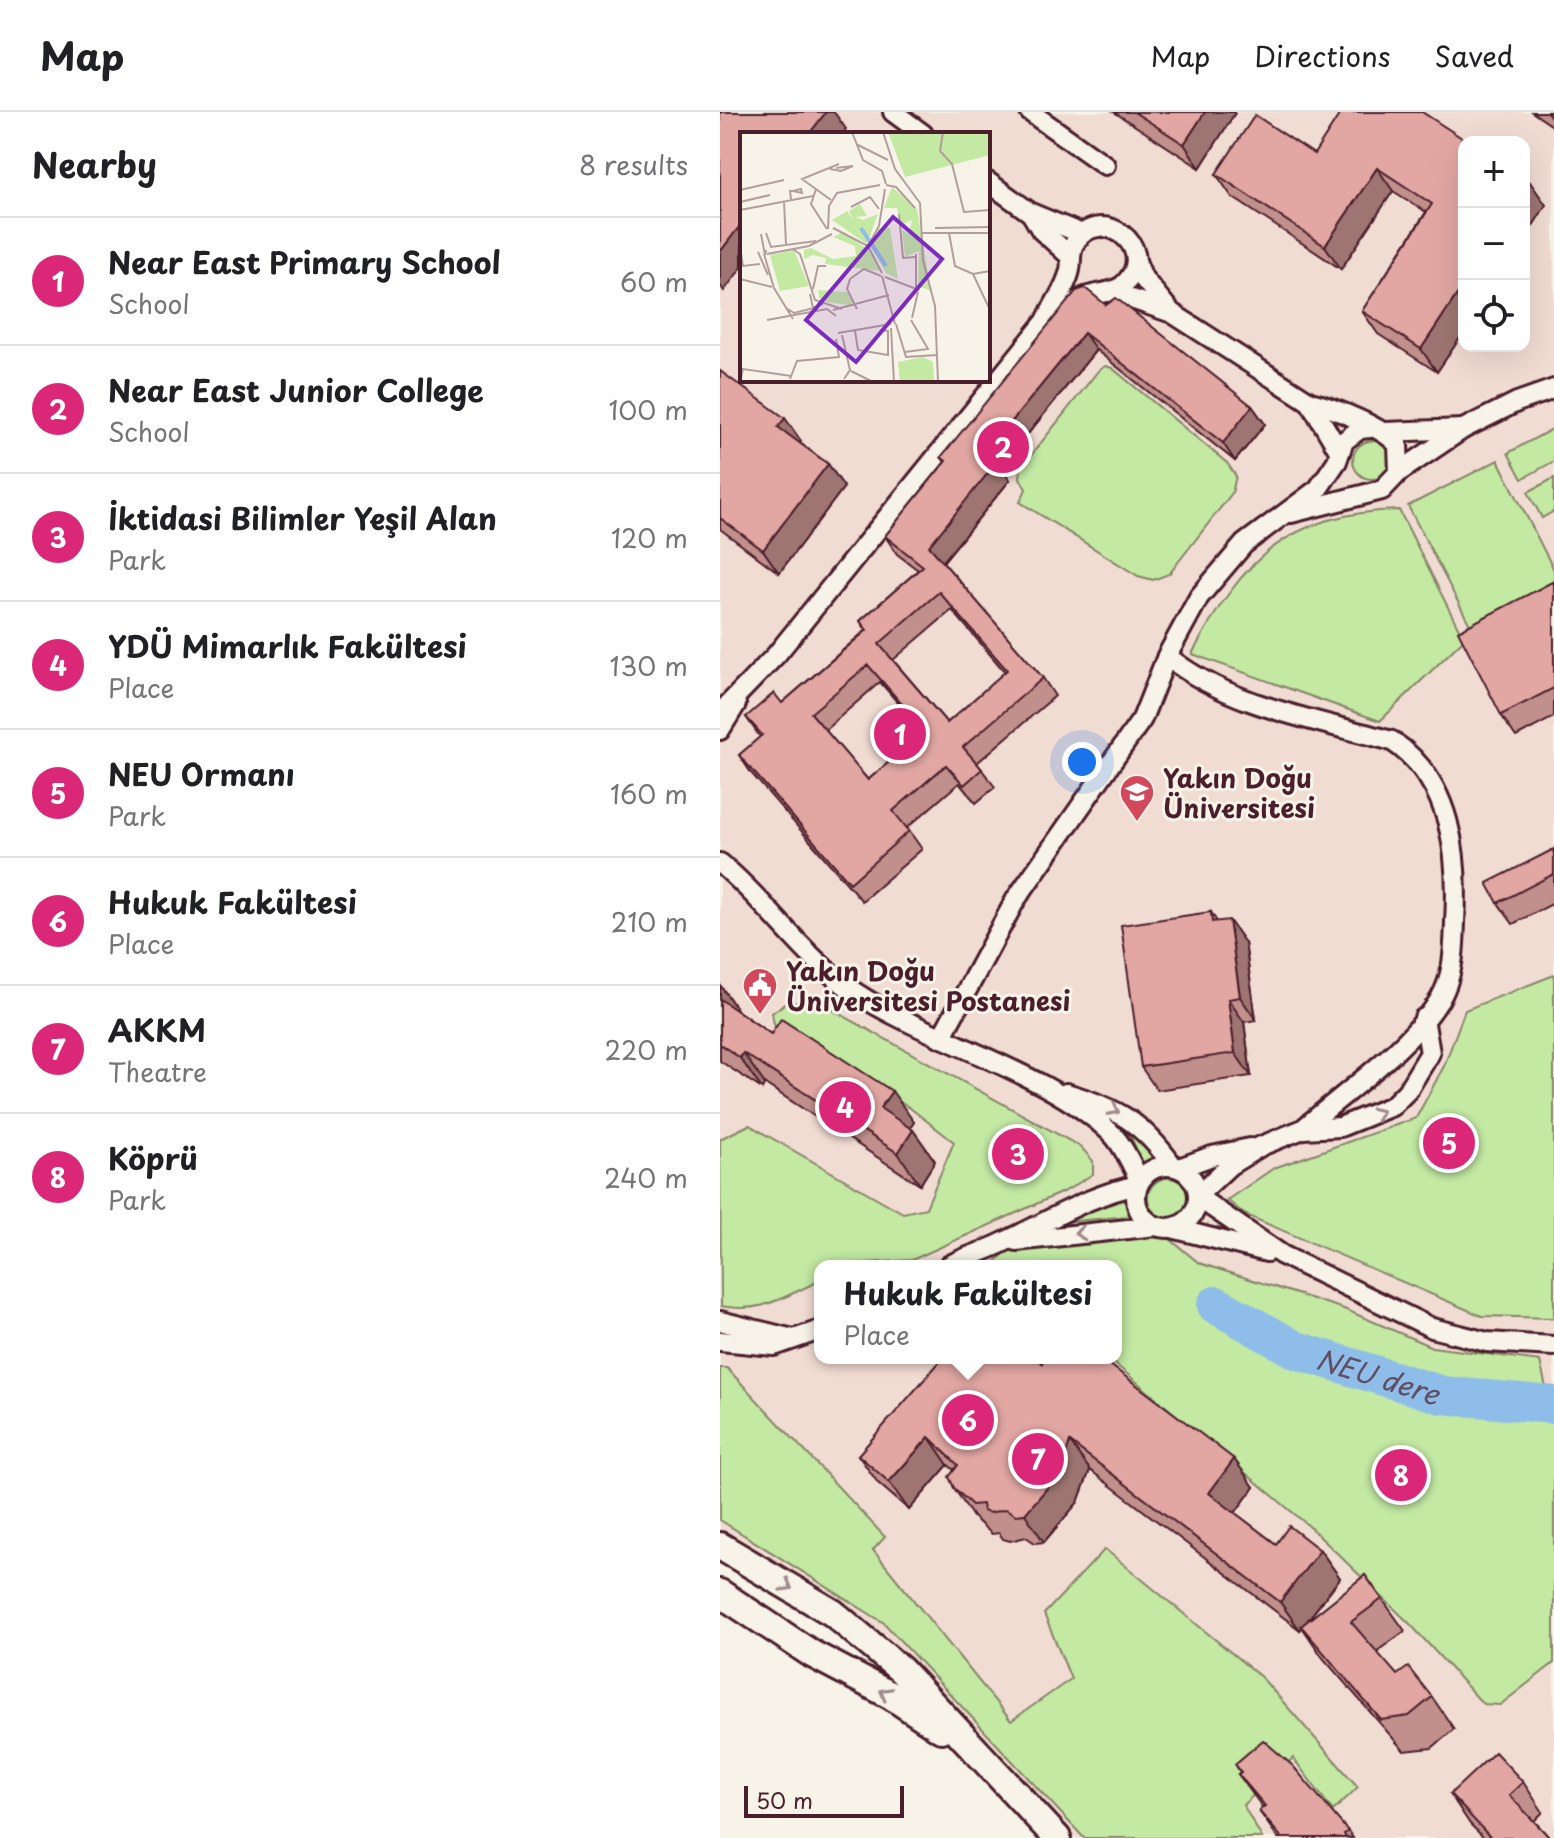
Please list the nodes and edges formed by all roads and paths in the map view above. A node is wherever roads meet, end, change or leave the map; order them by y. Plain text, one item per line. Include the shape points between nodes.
1 (893, 112) edge
2 (1030, 112) edge
3 (920, 132) edge
4 (1105, 165) dead end
5 (990, 183) edge
6 (1031, 213) junction
7 (1082, 234) junction
8 (1136, 261) junction
9 (1070, 262) junction
10 (1106, 292) junction
11 (1172, 313) junction
12 (1046, 321) junction
13 (1554, 389) edge
14 (1310, 402) junction
15 (1463, 429) junction
16 (1378, 430) junction
17 (1338, 456) junction
18 (1399, 472) junction
19 (1369, 492) junction
20 (1291, 513) junction
21 (1167, 656) junction
22 (741, 695) junction
23 (720, 713) edge
24 (720, 730) edge
25 (721, 862) edge
26 (1424, 1018) junction
27 (941, 1038) junction
28 (1040, 1085) junction
29 (1303, 1129) junction
30 (1261, 1146) junction
31 (1176, 1167) junction
32 (1139, 1183) junction
33 (1199, 1196) junction
34 (1164, 1227) junction
35 (1004, 1243) junction
36 (1282, 1255) junction
37 (963, 1260) edge
38 (720, 1321) edge
39 (814, 1332) edge
40 (793, 1339) junction
41 (720, 1341) edge
42 (1554, 1346) edge
43 (720, 1546) edge
44 (720, 1593) edge
45 (974, 1751) junction
46 (1057, 1838) edge

1 - 3 street
2 - 4 street
5 - 6 street
6 - 7 street
6 - 9 street
7 - 8 street via 1100,227 1122,232
7 - 9 street
8 - 10 street via 1128,280
8 - 11 street
9 - 10 street via 1081,285
9 - 12 street
10 - 11 street
10 - 12 street via 1077,301
11 - 14 street
12 - 22 street
13 - 15 street
14 - 16 street
14 - 17 street
15 - 16 street
15 - 18 street
16 - 17 street via 1351,434
16 - 18 street via 1401,453
17 - 19 street via 1347,483
17 - 20 street via 1318,489
18 - 19 street via 1393,482
19 - 20 street
20 - 21 street via 1244,544 1221,568
21 - 26 street via 1187,672 1242,698 1392,741 1413,755 1452,830 1458,871 1453,966 1440,998
21 - 27 street via 1142,719 1016,899
22 - 23 street
22 - 24 street
25 - 27 street via 822,968 859,995
26 - 29 street
29 -> 26 street via 1340,1127 1392,1106 1430,1053
27 - 28 street
28 -> 31 street via 1101,1104 1136,1122
28 - 32 street via 1114,1136
29 - 30 street
30 - 31 street
30 - 33 street via 1230,1165
31 - 32 street via 1154,1168
31 - 33 street via 1192,1178
32 - 34 street via 1137,1205 1147,1221
32 - 35 street via 1062,1210
33 - 34 street via 1190,1218
33 - 36 street
34 -> 35 street
34 - 36 street
35 - 37 street
36 - 42 street via 1432,1328 1487,1342
38 - 40 street
39 - 40 street
40 - 41 street via 774,1346
43 -> 45 main road via 833,1613 901,1670
45 -> 44 main road
45 - 46 main road

